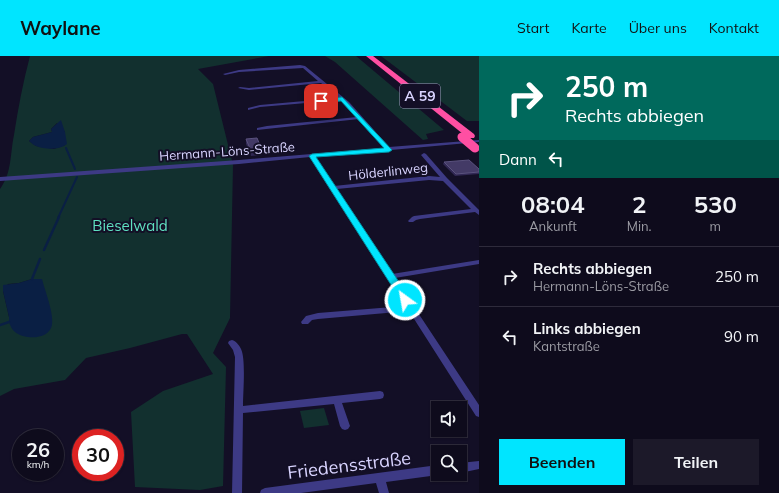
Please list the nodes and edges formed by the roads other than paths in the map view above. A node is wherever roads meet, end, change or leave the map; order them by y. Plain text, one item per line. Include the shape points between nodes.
1 (362, 56) edge
2 (369, 56) edge
3 (225, 74) dead end
4 (321, 82) junction
5 (240, 88) dead end
6 (342, 99) junction
7 (250, 109) dead end
8 (360, 118) junction
9 (259, 129) dead end
10 (478, 145) edge
11 (389, 150) junction
12 (424, 155) dead end
13 (312, 156) junction
14 (0, 179) edge
15 (444, 179) junction
16 (334, 188) junction
17 (478, 212) edge
18 (411, 222) dead end
19 (479, 262) edge
20 (391, 276) junction
21 (411, 308) junction
22 (305, 322) dead end
23 (232, 343) dead end
24 (380, 395) dead end
25 (337, 400) junction
26 (238, 410) junction
27 (479, 413) edge
28 (346, 426) dead end
29 (478, 466) edge
30 (467, 467) edge
31 (431, 471) edge
32 (380, 478) junction
33 (237, 493) edge
34 (265, 493) edge
35 (384, 493) edge

1 - 10 highway, A 59, bridge via 462,137
2 - 10 highway, A 59 via 471,136
3 - 4 street via 300,66
4 - 5 street
4 - 6 street
6 - 7 street
6 - 8 street
8 - 9 street
8 - 11 street
10 - 11 street, Hermann-Löns-Straße
11 - 13 street, Hermann-Löns-Straße
12 - 15 street, Hölderlinweg
13 - 14 street, Hermann-Löns-Straße
13 - 16 street
15 - 16 street, Hölderlinweg via 429,178
15 - 17 street, Hölderlinweg
16 - 20 street
17 - 18 street via 420,217 414,218
19 - 20 street
20 - 21 street
21 - 22 street via 318,316
21 - 27 street
23 - 26 street via 239,357
24 - 25 street
25 - 26 street
25 - 28 street
26 - 33 street
29 - 30 street
31 - 32 street, Friedensstraße
32 - 34 street, Friedensstraße
32 - 35 street

